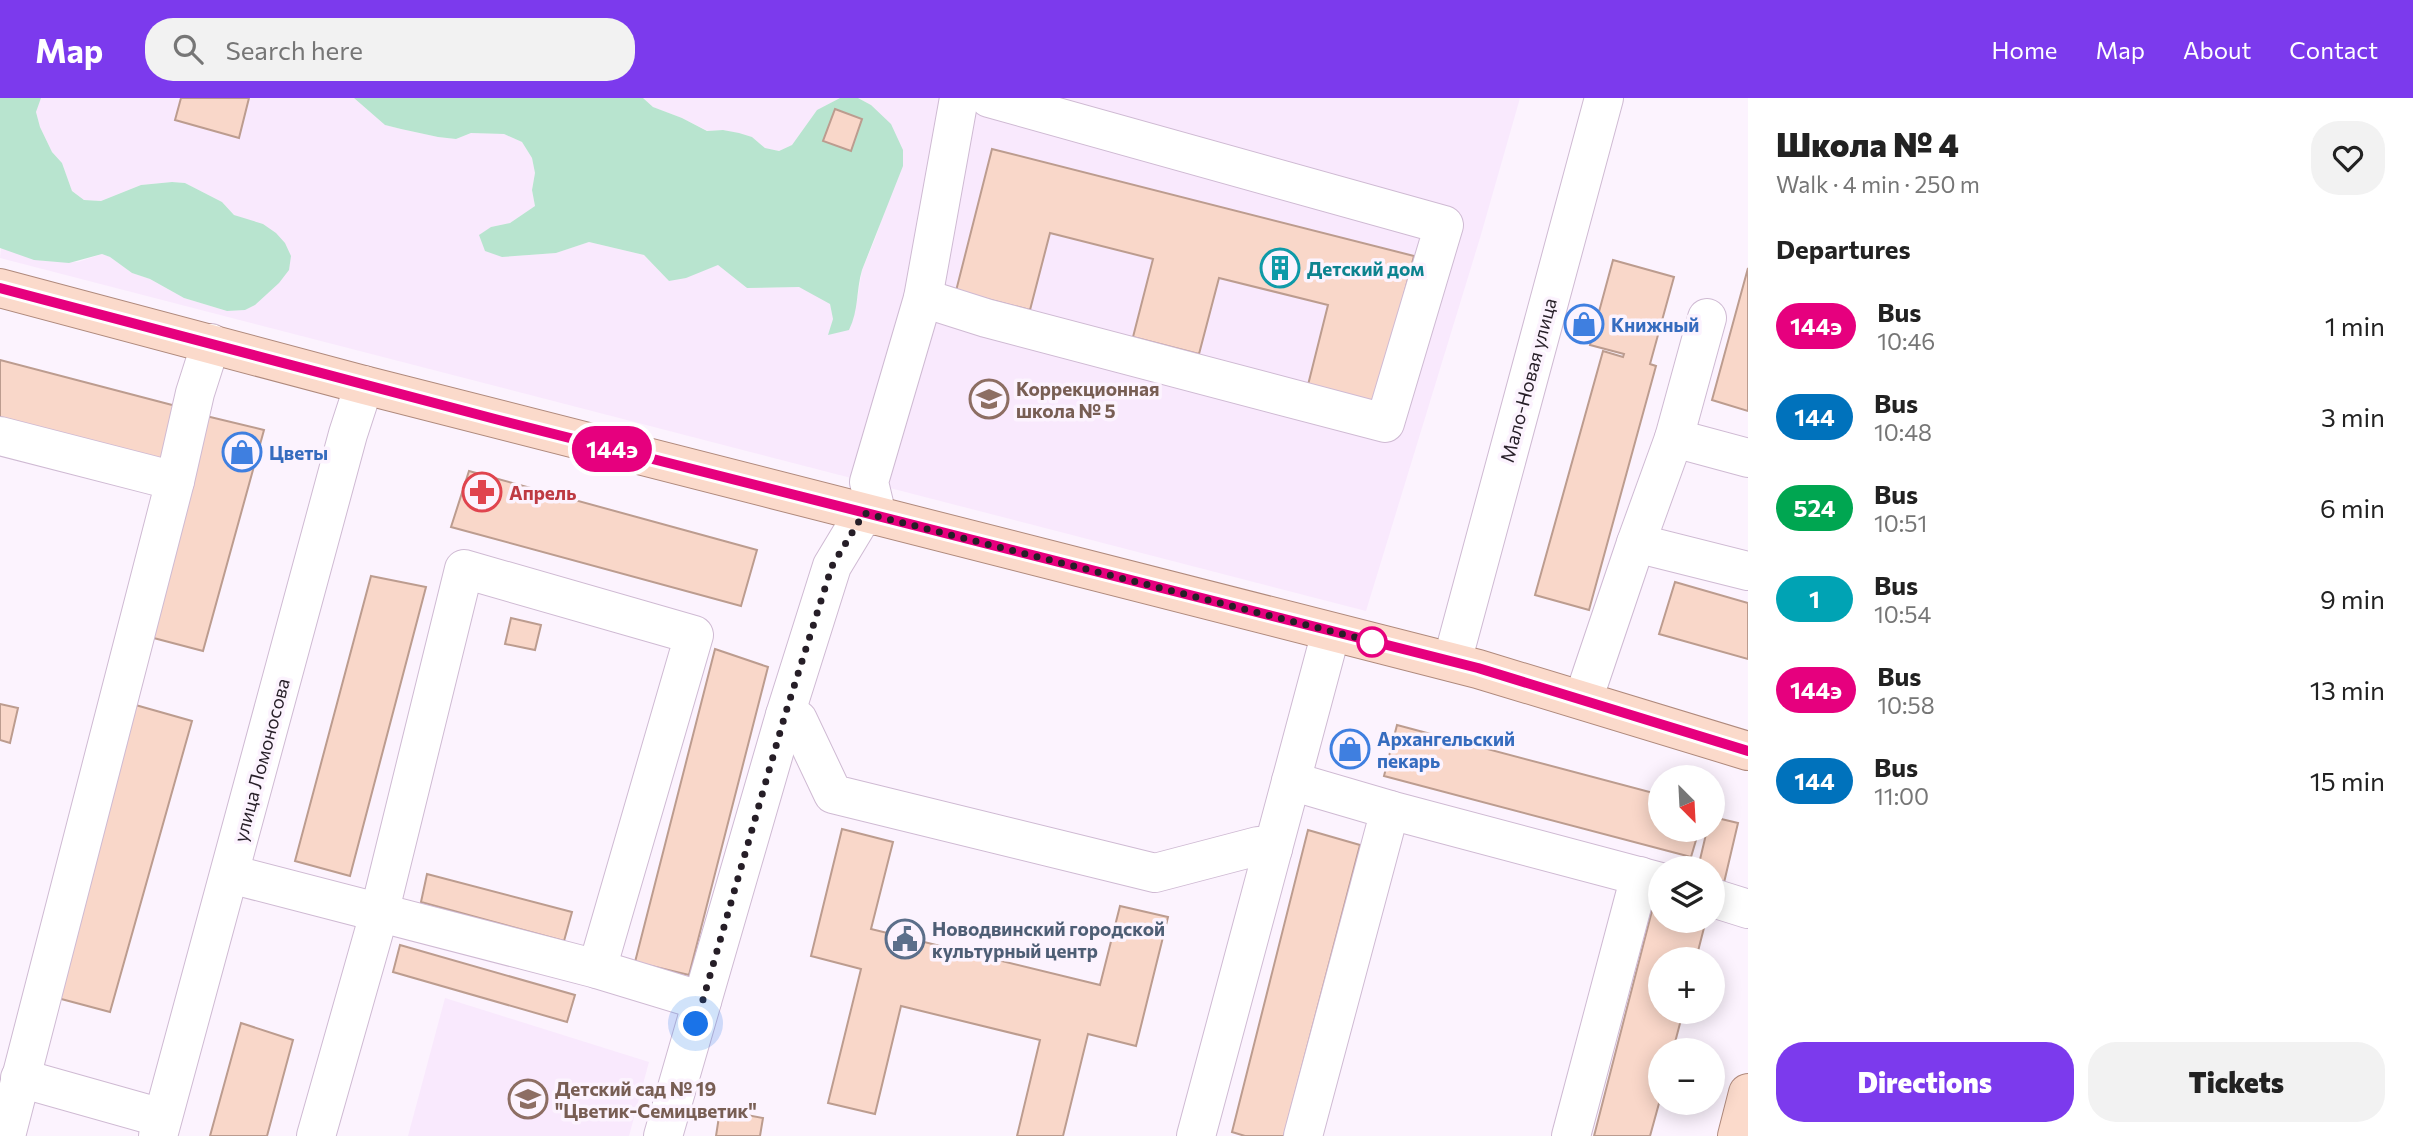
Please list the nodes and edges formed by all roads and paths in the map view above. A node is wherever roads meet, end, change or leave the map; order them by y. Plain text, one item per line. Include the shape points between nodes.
1 (959, 98) edge
2 (989, 98) edge
3 (1604, 98) edge
4 (0, 288) edge
5 (923, 298) junction
6 (1707, 318) dead end
7 (211, 343) junction
8 (364, 385) junction
9 (0, 436) edge
10 (1674, 438) junction
11 (1748, 458) edge
12 (174, 481) junction
13 (870, 515) junction
14 (1636, 543) junction
15 (1748, 570) edge
16 (1331, 632) junction
17 (1452, 662) junction
18 (1583, 700) junction
19 (785, 715) junction
20 (1748, 751) edge
21 (1291, 781) junction
22 (1390, 810) junction
23 (1273, 849) junction
24 (230, 874) junction
25 (1648, 878) edge
26 (1648, 886) edge
27 (1725, 902) edge
28 (1748, 909) edge
29 (379, 914) junction
30 (597, 969) junction
31 (702, 1001) junction
32 (20, 1078) junction
33 (1748, 1093) edge
34 (160, 1127) edge
35 (6, 1136) edge
36 (316, 1136) edge
37 (663, 1136) edge
38 (1196, 1136) edge
39 (1303, 1136) edge
40 (1571, 1136) edge
41 (1737, 1136) edge

1 - 5 street
2 - 5 street via 1444,225 1385,423
3 - 17 street, Мало-Новая улица
4 - 7 main road
5 - 13 street via 869,482
6 - 10 street
7 - 8 main road
7 - 12 street
8 - 13 main road
8 - 24 street, улица Ломоносова
9 - 12 street
10 - 11 street
10 - 14 street
12 - 32 street
13 - 16 main road
13 - 19 street via 832,566
14 - 15 street
14 - 18 street
16 - 17 main road
16 - 21 street
17 - 18 main road
18 - 20 main road
19 - 23 street via 798,720 833,794 1155,873 1258,846
19 - 31 street
21 - 22 street
21 - 23 street
22 - 25 street
22 - 39 street
23 - 38 street
24 - 29 street
24 - 34 street, улица Ломоносова
26 - 40 street
27 - 28 street
29 - 30 street
29 - 30 street via 464,569 694,635
29 - 36 street
30 - 31 street
31 - 37 street
32 - 34 street
32 - 35 street
33 - 41 main road

